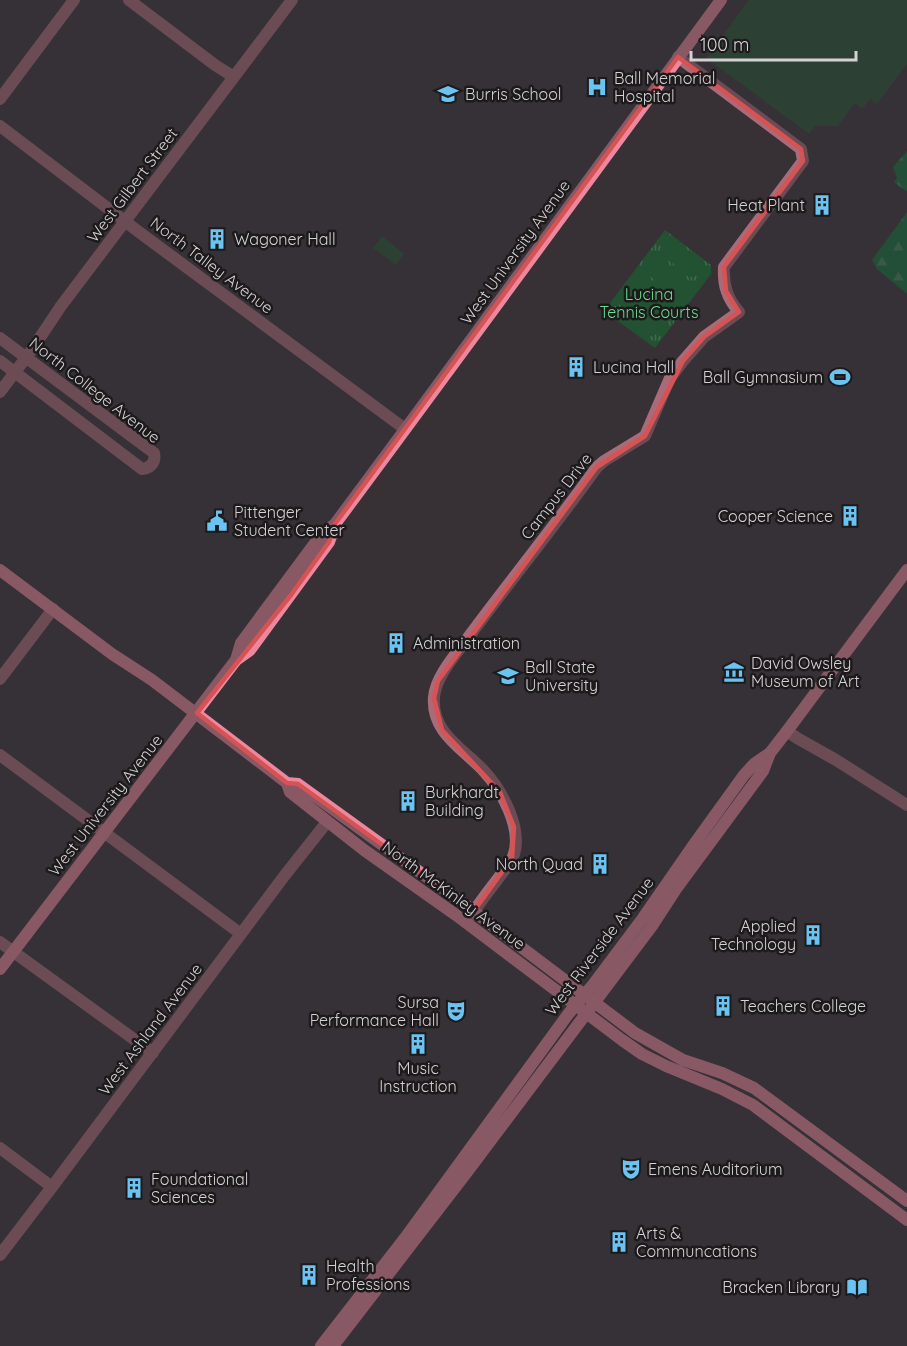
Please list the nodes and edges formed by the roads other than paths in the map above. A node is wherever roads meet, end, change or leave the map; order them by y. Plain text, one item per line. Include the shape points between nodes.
1 (74, 0) edge
2 (129, 0) edge
3 (292, 0) edge
4 (721, 0) edge
5 (678, 57) junction
6 (234, 77) junction
7 (0, 99) edge
8 (0, 126) edge
9 (125, 220) junction
10 (0, 338) edge
11 (26, 357) junction
12 (0, 361) edge
13 (14, 372) junction
14 (0, 392) edge
15 (405, 429) junction
16 (0, 570) edge
17 (906, 572) edge
18 (53, 609) junction
19 (0, 679) edge
20 (196, 713) junction
21 (787, 731) junction
22 (770, 753) junction
23 (0, 755) edge
24 (287, 783) junction
25 (907, 805) edge
26 (327, 822) junction
27 (104, 832) junction
28 (474, 911) junction
29 (466, 922) junction
30 (241, 934) junction
31 (0, 942) edge
32 (14, 952) junction
33 (0, 969) edge
34 (580, 1000) junction
35 (598, 1006) junction
36 (587, 1014) junction
37 (153, 1053) junction
38 (0, 1148) edge
39 (52, 1187) junction
40 (907, 1201) edge
41 (907, 1220) edge
42 (0, 1255) edge
43 (321, 1346) edge
44 (333, 1346) edge

1 - 7 street
2 - 6 street
3 - 6 street, West Gilbert Street
4 - 5 street, West University Avenue
5 - 15 street, West University Avenue
5 - 28 street, Campus Drive via 801,149 803,161 724,267 726,291 739,312 704,337 683,361 670,378 645,436 597,467 438,681 434,698 442,730 500,792 514,827 512,858
6 - 9 street, West Gilbert Street
8 - 9 street, North Talley Avenue
9 - 11 street, West Gilbert Street
9 - 15 street, North Talley Avenue
10 - 11 street, North College Avenue
11 - 13 street, West Gilbert Street
11 - 13 street, North College Avenue via 154,453 152,464 142,469
12 - 13 street, North College Avenue
13 - 14 street, West Gilbert Street
15 - 20 street, West University Avenue via 250,650 236,660
16 - 18 street, North McKinley Avenue
17 - 21 street, West Riverside Avenue
18 - 19 street
18 - 20 street, North McKinley Avenue
20 - 24 street, North McKinley Avenue
20 - 27 street, West University Avenue
21 - 22 street, West Riverside Avenue
21 - 25 street
22 - 34 street, West Riverside Avenue via 744,775
22 - 35 street via 759,777 676,889
23 - 27 street
24 - 26 street, North McKinley Avenue via 290,792
24 - 28 street via 298,784
26 - 29 street, North McKinley Avenue
26 - 30 street, West Ashland Avenue
27 - 30 street
27 - 32 street, West University Avenue
28 - 29 street, Campus Drive
28 - 34 street
29 - 34 street, North McKinley Avenue
30 - 37 street, West Ashland Avenue
31 - 32 street
32 - 33 street, West University Avenue
32 - 37 street
34 - 35 street
34 - 36 street, North McKinley Avenue
34 - 43 street, West Riverside Avenue
35 - 36 street
35 - 40 street via 659,1048 764,1094
36 - 41 street, North McKinley Avenue via 642,1054 753,1105
36 - 44 street
37 - 39 street, West Ashland Avenue
38 - 39 street
39 - 42 street, West Ashland Avenue

